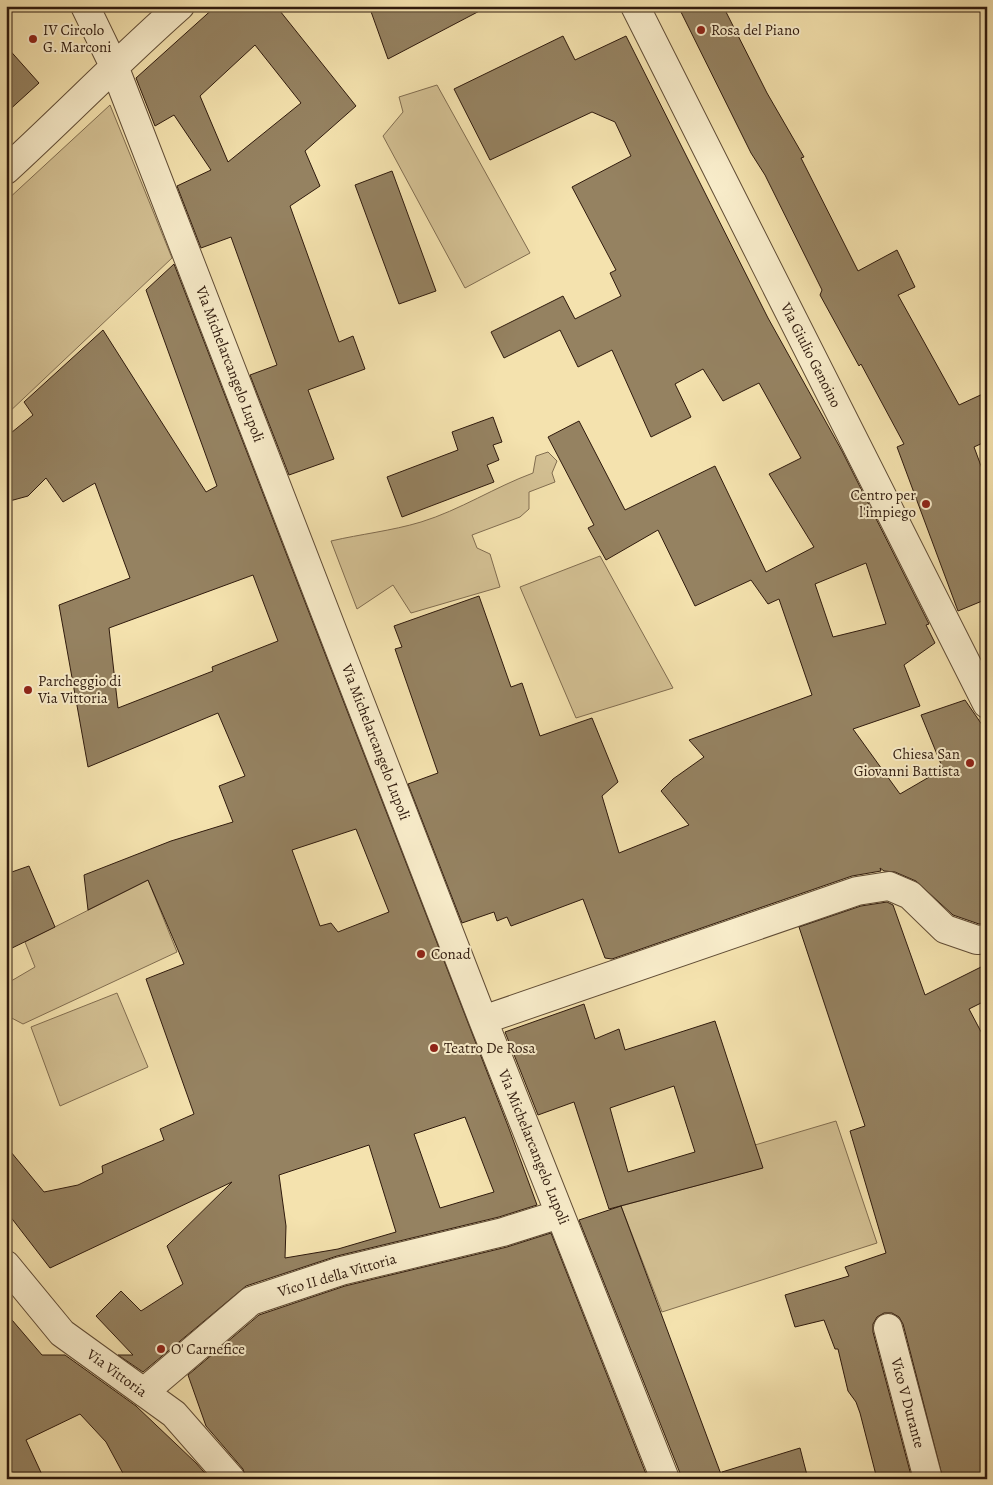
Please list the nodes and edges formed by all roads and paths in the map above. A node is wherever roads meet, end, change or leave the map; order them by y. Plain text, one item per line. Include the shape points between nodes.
1 (85, 6) edge
2 (180, 6) edge
3 (635, 6) edge
4 (114, 66) junction
5 (6, 170) edge
6 (987, 704) edge
7 (987, 940) edge
8 (483, 1020) junction
9 (560, 1214) junction
10 (6, 1265) edge
11 (888, 1328) dead end
12 (144, 1392) junction
13 (231, 1479) edge
14 (665, 1479) edge
15 (928, 1479) edge

1 - 4 street, Via Michelarcangelo Lupoli
2 - 4 street
3 - 6 street, Via Giulio Genoino
4 - 5 street
4 - 8 street, Via Michelarcangelo Lupoli
7 - 8 street via 977,940 945,928 910,895 890,886 857,891
8 - 9 street, Via Michelarcangelo Lupoli
9 - 12 street, Vico II della Vittoria via 503,1232 341,1271 251,1301
9 - 14 street, Via Michelarcangelo Lupoli
10 - 12 street, Via Vittoria via 62,1333
11 - 15 street, Vico V Durante
12 - 13 street, Via Vittoria via 174,1414

